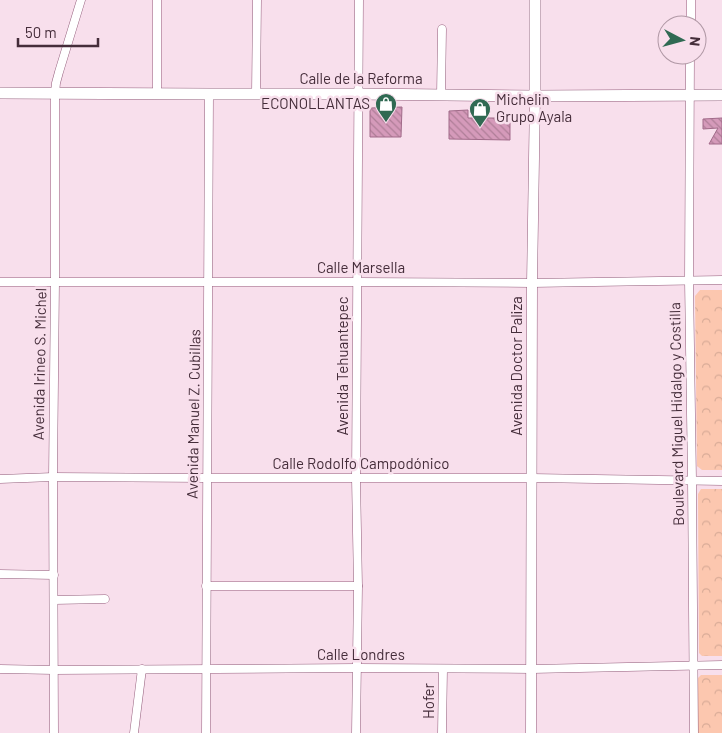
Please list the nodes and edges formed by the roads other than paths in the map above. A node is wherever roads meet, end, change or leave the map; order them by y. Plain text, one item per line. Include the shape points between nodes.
1 (81, 0) edge
2 (157, 0) edge
3 (257, 0) edge
4 (360, 0) edge
5 (535, 0) edge
6 (691, 0) edge
7 (691, 15) edge
8 (442, 29) dead end
9 (690, 65) edge
10 (0, 93) edge
11 (55, 93) junction
12 (157, 94) junction
13 (210, 94) junction
14 (256, 94) junction
15 (360, 94) junction
16 (442, 95) junction
17 (690, 95) junction
18 (722, 95) edge
19 (535, 96) junction
20 (722, 280) edge
21 (55, 281) junction
22 (689, 281) junction
23 (0, 282) edge
24 (209, 282) junction
25 (358, 282) junction
26 (532, 283) junction
27 (53, 477) junction
28 (206, 478) junction
29 (356, 478) junction
30 (532, 478) junction
31 (0, 479) edge
32 (692, 480) junction
33 (722, 480) edge
34 (0, 574) edge
35 (54, 575) junction
36 (206, 586) junction
37 (358, 586) junction
38 (105, 599) dead end
39 (54, 600) junction
40 (722, 665) edge
41 (692, 666) junction
42 (206, 668) junction
43 (357, 668) junction
44 (0, 669) edge
45 (142, 669) junction
46 (443, 669) junction
47 (532, 669) junction
48 (54, 670) junction
49 (54, 733) edge
50 (134, 733) edge
51 (206, 733) edge
52 (356, 733) edge
53 (442, 733) edge
54 (531, 733) edge
55 (694, 733) edge

1 - 11 street, Avenida Irineo S. Michel
2 - 12 street
3 - 14 street
4 - 15 street, Avenida Tehuantepec
5 - 19 main road, Avenida Doctor Paliza
6 - 7 street
8 - 16 street
9 - 17 street, Boulevard Miguel Hidalgo y Costilla
10 - 11 main road, Calle de la Reforma
11 - 12 main road, Calle de la Reforma
11 - 21 street, Avenida Irineo S. Michel
12 - 13 main road, Calle de la Reforma
13 - 14 main road, Calle de la Reforma
13 - 24 street, Avenida Manuel Z. Cubillas
14 - 15 main road, Calle de la Reforma
15 - 16 main road, Calle de la Reforma
15 - 25 street, Avenida Tehuantepec
16 - 19 main road, Calle de la Reforma
17 - 18 main road, Calle de la Reforma
17 - 19 main road, Calle de la Reforma
17 - 22 street, Boulevard Miguel Hidalgo y Costilla
19 - 26 street, Avenida Doctor Paliza
20 - 22 street, Calle Marsella
21 - 23 street, Calle Marsella
21 - 24 street, Calle Marsella
21 - 27 street, Avenida Irineo S. Michel
22 - 26 street, Calle Marsella
22 - 32 street, Boulevard Miguel Hidalgo y Costilla
24 - 25 street, Calle Marsella
24 - 28 street, Avenida Manuel Z. Cubillas
25 - 26 street, Calle Marsella
25 - 29 street, Avenida Tehuantepec
26 - 30 street, Avenida Doctor Paliza
27 - 28 street, Calle Rodolfo Campodónico
27 - 31 street, Calle Rodolfo Campodónico
27 - 35 street, Avenida Irineo S. Michel
28 - 29 street, Calle Rodolfo Campodónico
28 - 36 street, Avenida Manuel Z. Cubillas
29 - 30 street, Calle Rodolfo Campodónico
29 - 37 street, Avenida Tehuantepec
30 - 32 street, Calle Rodolfo Campodónico
30 - 47 street, Avenida Doctor Paliza
32 - 33 street, Calle Rodolfo Campodónico
32 - 41 street, Boulevard Miguel Hidalgo y Costilla
34 - 35 street
35 - 39 street, Avenida Irineo S. Michel
36 - 37 street
36 - 42 street, Avenida Manuel Z. Cubillas
37 - 43 street, Avenida Tehuantepec
38 - 39 street
39 - 48 street, Avenida Irineo S. Michel
40 - 41 street, Calle Londres
41 - 47 street, Calle Londres
41 - 55 street, Boulevard Miguel Hidalgo y Costilla
42 - 43 street, Calle Londres
42 - 45 street, Calle Londres
42 - 51 street, Avenida Manuel Z. Cubillas
43 - 46 street, Calle Londres
43 - 52 street, Avenida Tehuantepec
44 - 48 street, Calle Londres
45 - 48 street, Calle Londres
45 - 50 street
46 - 47 street, Calle Londres
46 - 53 street, Hofer
47 - 54 street, Avenida Doctor Paliza
48 - 49 street, Avenida Irineo S. Michel

